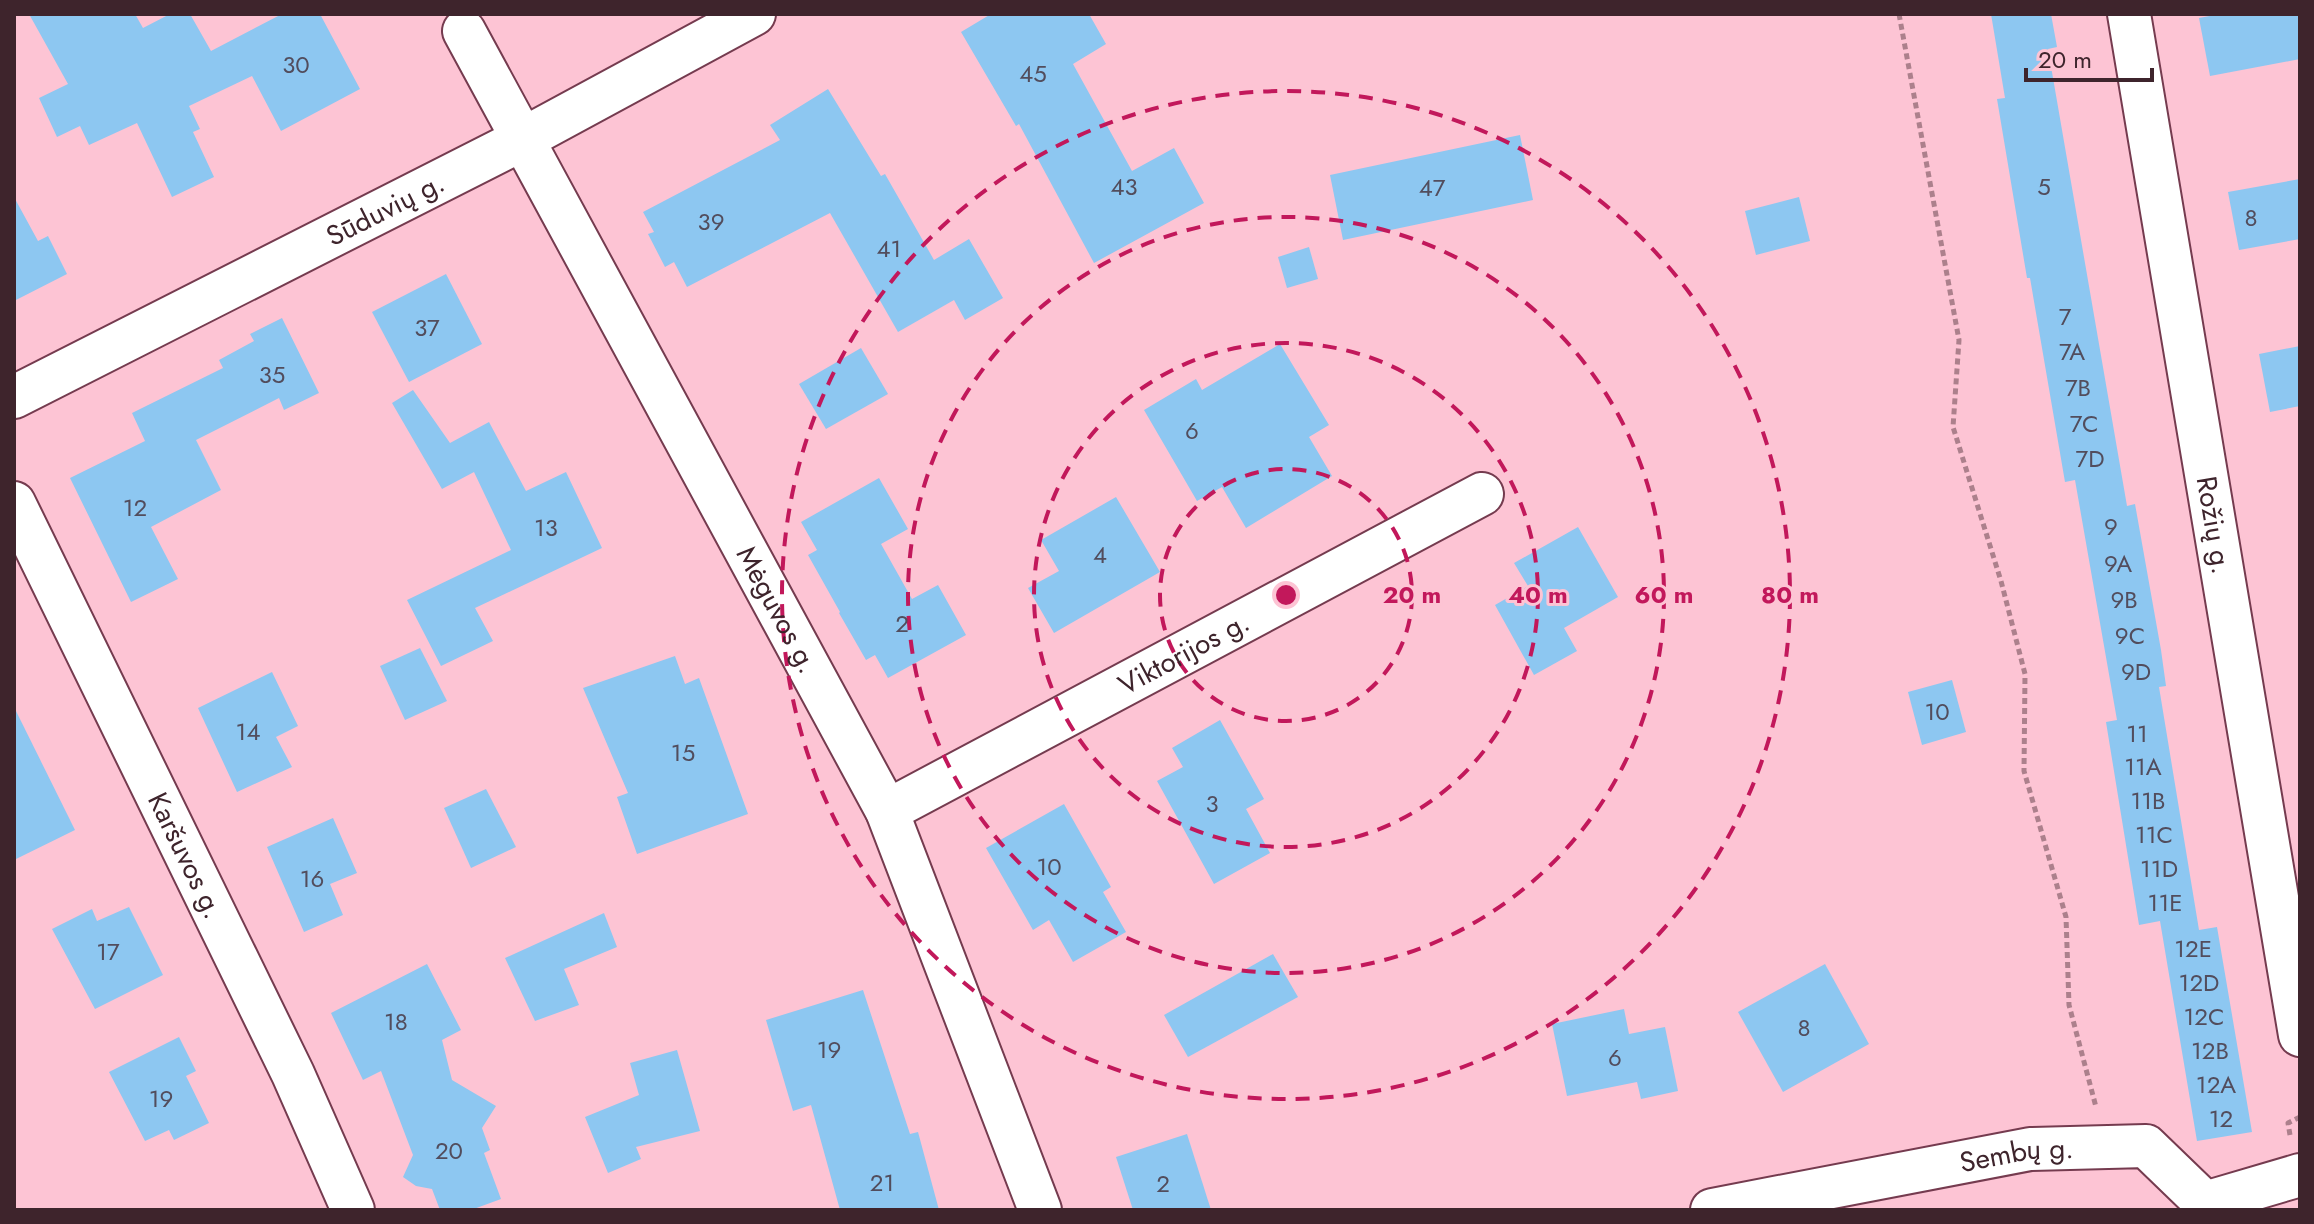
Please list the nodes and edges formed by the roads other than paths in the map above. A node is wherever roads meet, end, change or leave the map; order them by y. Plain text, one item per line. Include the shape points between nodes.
1 (754, 14) edge
2 (2129, 14) edge
3 (464, 31) dead end
4 (523, 139) junction
5 (14, 397) edge
6 (1482, 494) dead end
7 (14, 503) edge
8 (887, 811) junction
9 (2300, 1035) edge
10 (2300, 1175) edge
11 (353, 1210) edge
12 (1040, 1210) edge
13 (1712, 1210) edge

1 - 4 street, Sūduvių g.
2 - 9 street, Rožių g.
3 - 4 street, Mėguvos g.
4 - 5 street, Sūduvių g.
4 - 8 street, Mėguvos g.
6 - 8 street, Viktorijos g.
7 - 11 street, Karšuvos g. via 293,1074
8 - 12 street, Mėguvos g.
10 - 13 street, Sembų g. via 2205,1203 2146,1146 2030,1149

